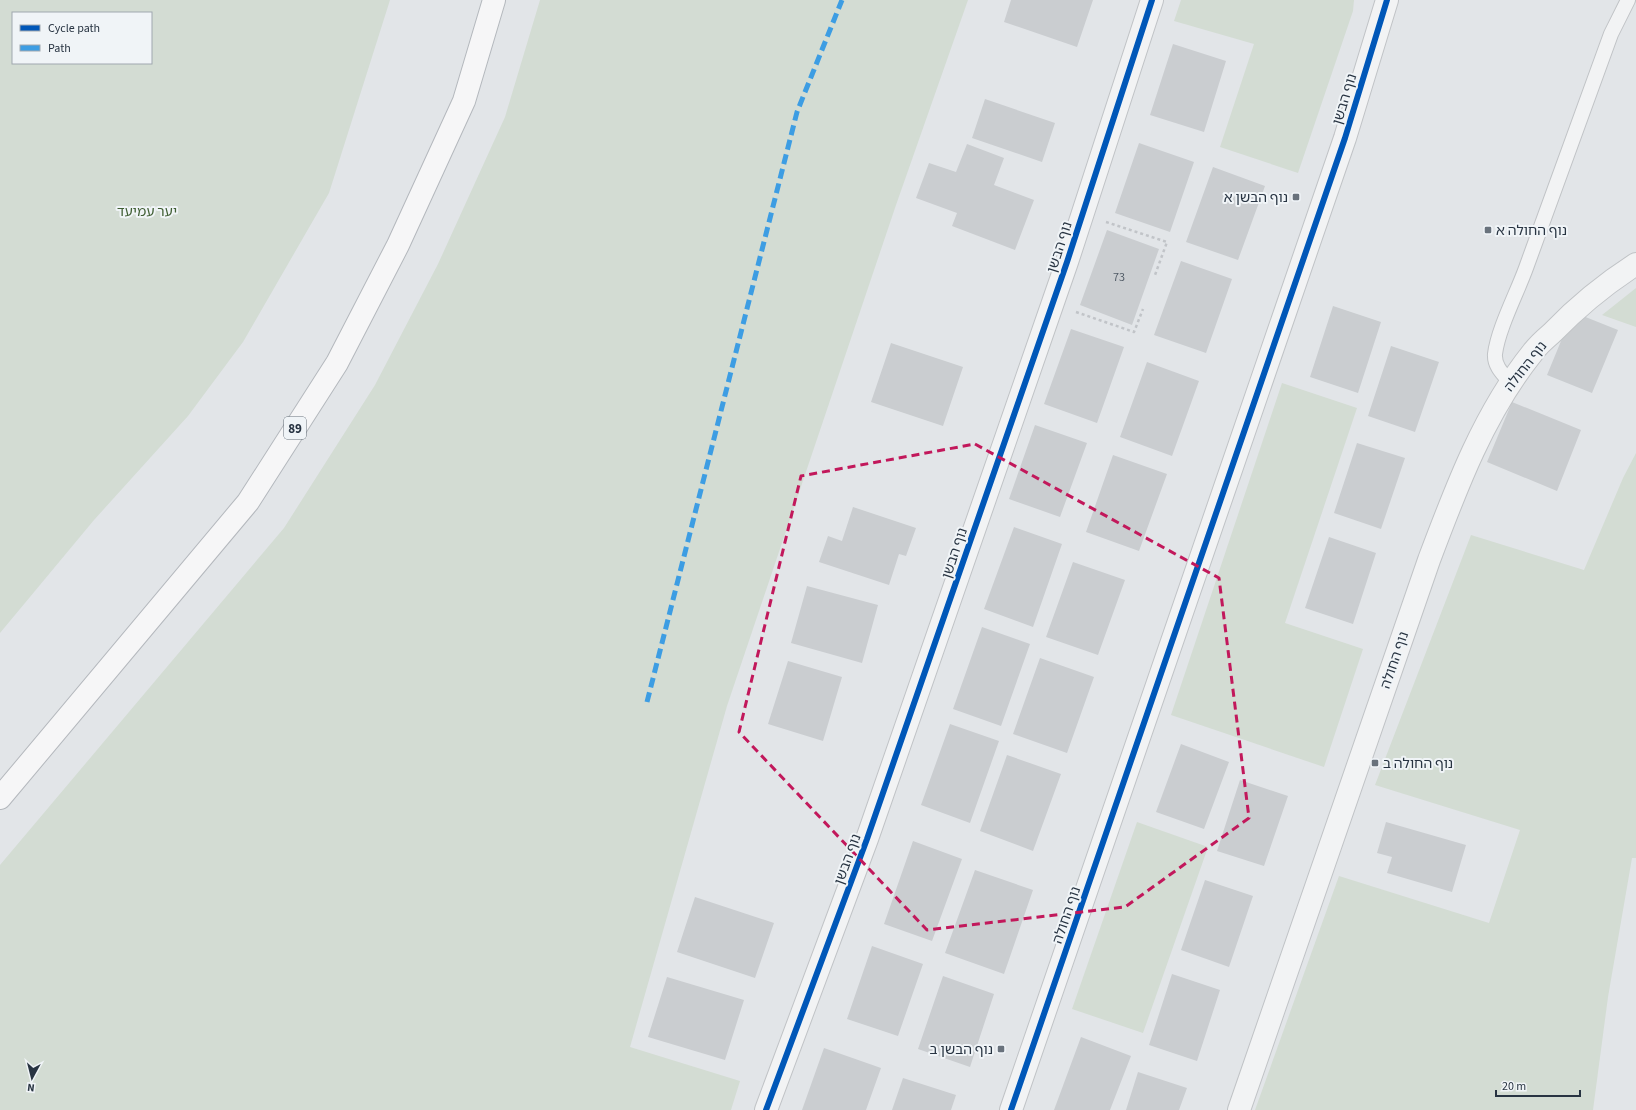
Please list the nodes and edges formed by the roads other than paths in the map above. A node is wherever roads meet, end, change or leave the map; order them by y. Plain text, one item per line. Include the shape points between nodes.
1 (494, 0) edge
2 (1152, 0) edge
3 (1387, 0) edge
4 (1628, 0) edge
5 (1636, 264) edge
6 (1510, 382) junction
7 (1143, 728) joint
8 (0, 798) edge
9 (766, 1110) edge
10 (1011, 1110) edge
11 (1239, 1110) edge

1 - 8 highway, 89 via 464,101 398,245 337,362 248,502
2 - 9 street, נוף הבשן via 1065,269 868,839
3 - 7 street, נוף הבשן via 1345,138
4 - 6 lane via 1611,34 1498,340 1495,355 1497,365
5 - 6 street, נוף החולה via 1589,298 1559,325 1533,351
6 - 11 street, נוף החולה via 1492,412 1454,494 1429,560
7 - 10 street, נוף החולה

